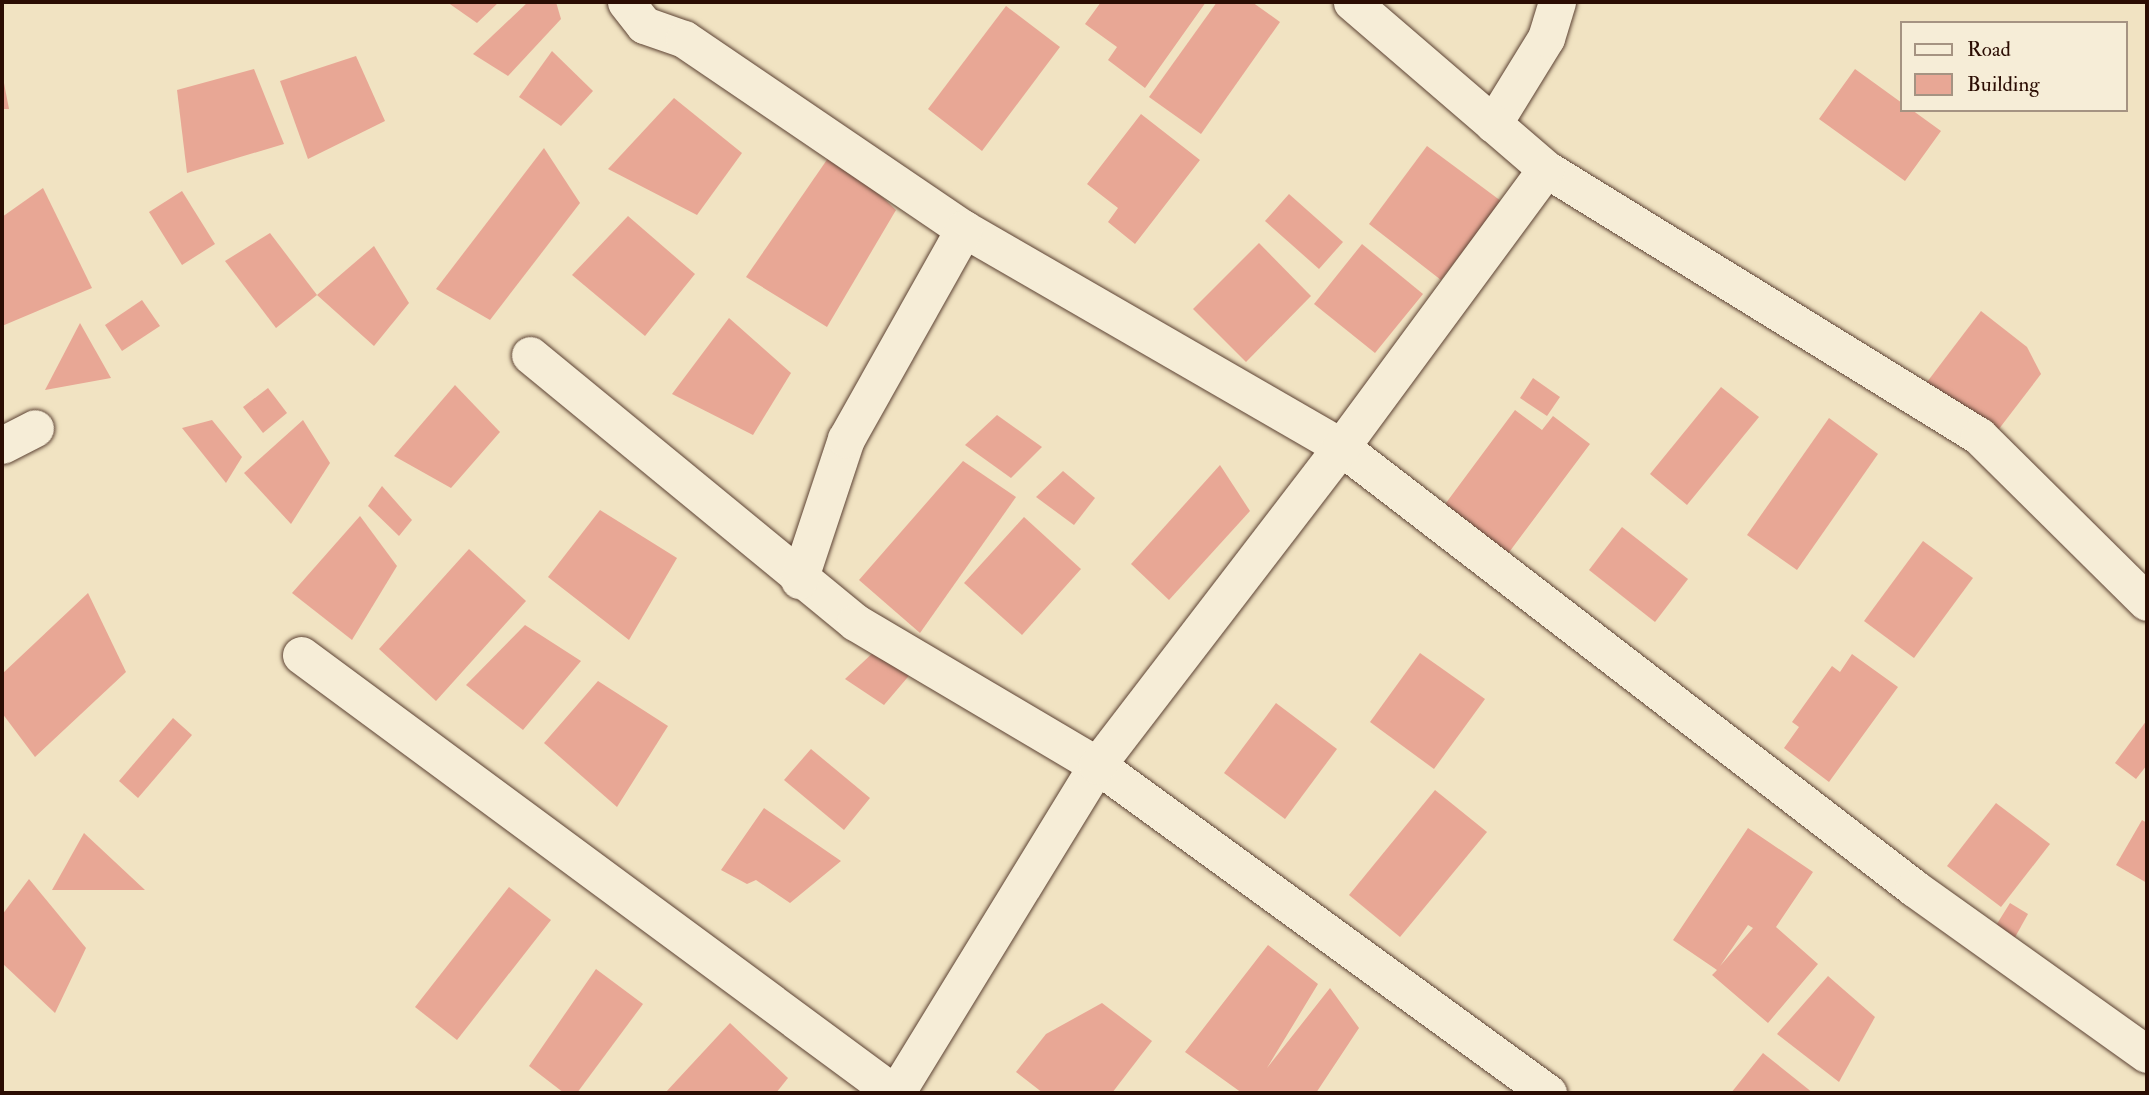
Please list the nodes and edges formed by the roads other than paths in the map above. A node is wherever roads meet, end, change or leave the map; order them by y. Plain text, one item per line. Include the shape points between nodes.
1 (626, 2) edge
2 (1352, 2) edge
3 (1558, 2) edge
4 (1493, 124) junction
5 (1546, 169) junction
6 (964, 229) junction
7 (530, 355) dead end
8 (35, 428) dead end
9 (2, 445) edge
10 (1341, 447) junction
11 (799, 580) junction
12 (2147, 602) edge
13 (301, 654) dead end
14 (1097, 765) junction
15 (2147, 1054) edge
16 (895, 1093) edge
17 (1548, 1093) edge

1 - 6 street via 643,25 684,39
2 - 4 street
3 - 4 street via 1546,38
4 - 5 street
5 - 10 street
5 - 12 street via 1979,436
6 - 10 street
6 - 11 street via 846,439
7 - 11 street
8 - 9 street
10 - 14 street
10 - 15 street via 1903,879
11 - 14 street via 855,622
13 - 16 street
14 - 16 street
14 - 17 street

